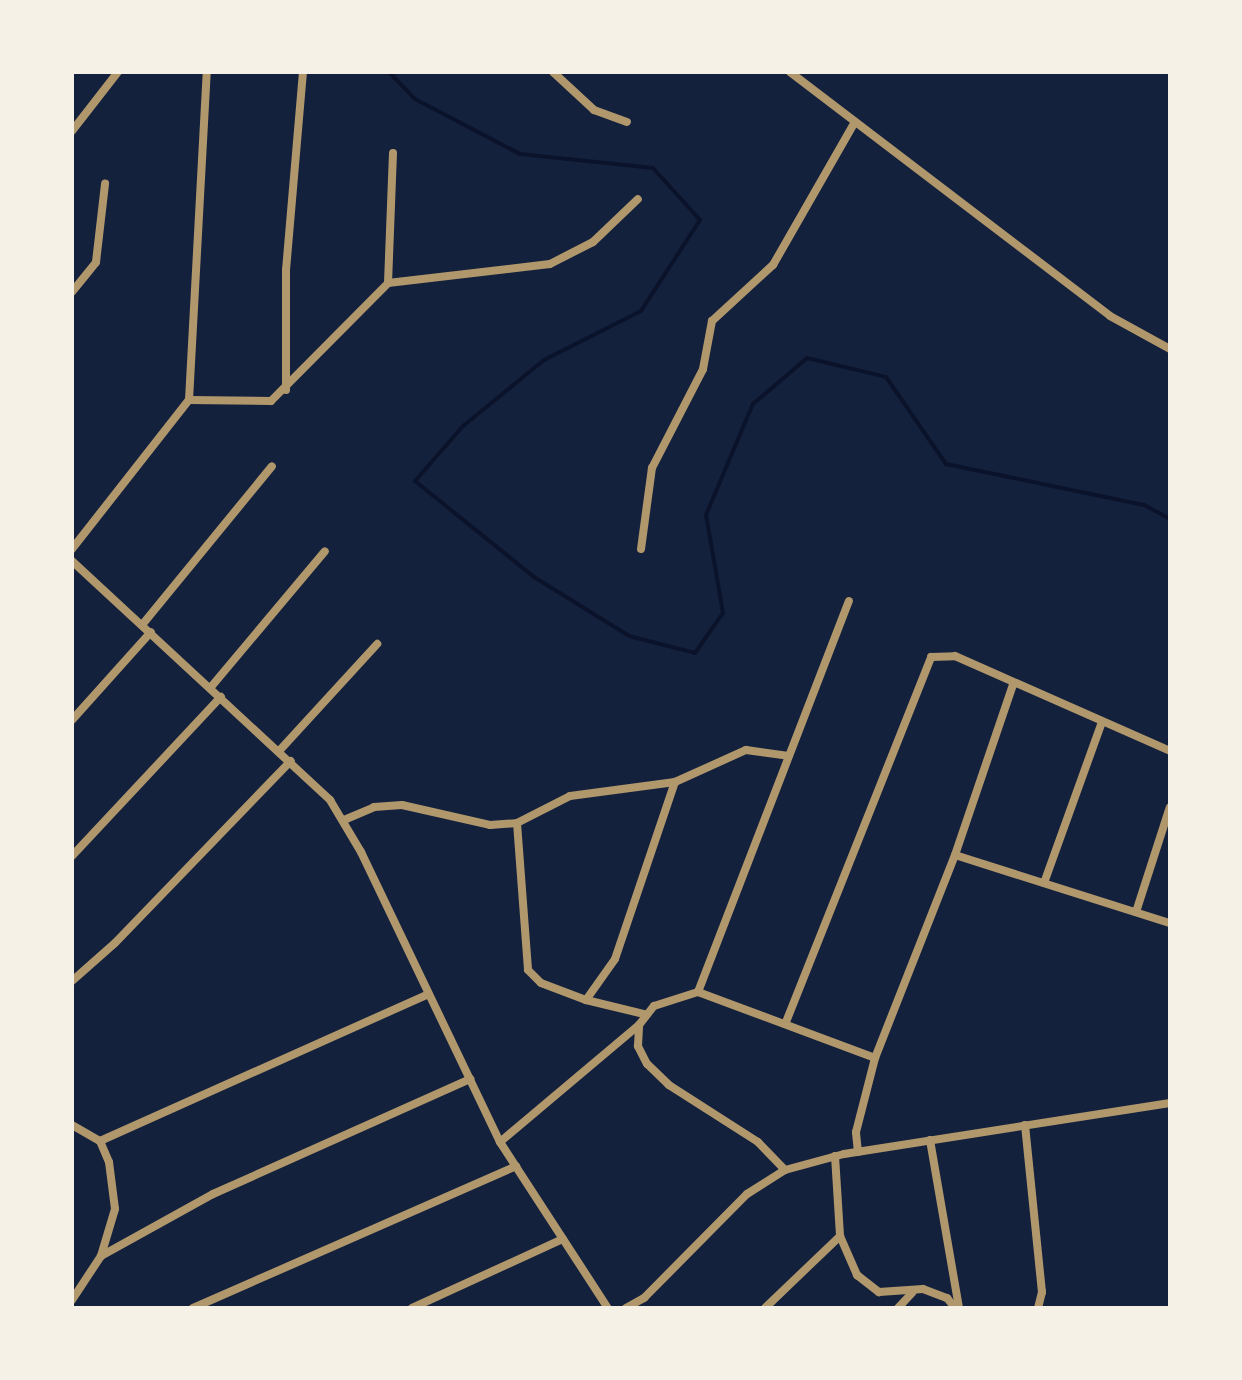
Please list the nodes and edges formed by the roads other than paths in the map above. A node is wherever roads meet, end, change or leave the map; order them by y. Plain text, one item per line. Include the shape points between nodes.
1 (118, 72) edge
2 (207, 72) edge
3 (303, 72) edge
4 (553, 72) edge
5 (790, 72) edge
6 (627, 122) dead end
7 (855, 122) junction
8 (72, 131) edge
9 (393, 153) dead end
10 (105, 184) dead end
11 (638, 199) dead end
12 (388, 283) junction
13 (72, 292) edge
14 (1170, 349) edge
15 (286, 391) junction
16 (189, 400) junction
17 (272, 466) dead end
18 (72, 549) edge
19 (641, 549) dead end
20 (325, 551) dead end
21 (72, 561) edge
22 (79, 568) junction
23 (72, 577) edge
24 (849, 601) dead end
25 (142, 625) junction
26 (151, 632) junction
27 (377, 644) dead end
28 (1013, 685) junction
29 (211, 687) junction
30 (221, 697) junction
31 (72, 720) edge
32 (1102, 722) junction
33 (280, 750) junction
34 (1170, 751) edge
35 (789, 756) junction
36 (291, 761) junction
37 (675, 782) junction
38 (1170, 807) edge
39 (344, 820) junction
40 (517, 823) junction
41 (955, 855) junction
42 (72, 856) edge
43 (1044, 883) junction
44 (1136, 912) junction
45 (1170, 923) edge
46 (72, 981) edge
47 (698, 992) junction
48 (427, 995) junction
49 (586, 1000) junction
50 (644, 1014) junction
51 (786, 1022) junction
52 (639, 1025) junction
53 (875, 1058) junction
54 (470, 1079) junction
55 (1170, 1103) edge
56 (72, 1125) edge
57 (1025, 1125) junction
58 (930, 1140) junction
59 (100, 1141) junction
60 (500, 1142) junction
61 (858, 1152) junction
62 (835, 1156) junction
63 (516, 1166) junction
64 (785, 1170) junction
65 (840, 1236) junction
66 (563, 1239) junction
67 (101, 1256) junction
68 (913, 1292) junction
69 (72, 1300) edge
70 (193, 1308) edge
71 (412, 1308) edge
72 (608, 1308) edge
73 (626, 1308) edge
74 (765, 1308) edge
75 (898, 1308) edge
76 (957, 1308) edge
77 (1038, 1308) edge

1 - 8 street
2 - 16 street
3 - 15 street via 286,270
4 - 6 street via 594,110
5 - 7 street
7 - 14 street via 1110,316
7 - 19 street via 773,265 712,321 703,369 652,468
9 - 12 street
10 - 13 street via 96,262
11 - 12 street via 593,242 550,264
12 - 15 street
15 - 16 street via 262,402
16 - 18 street
17 - 25 street
20 - 29 street
21 - 22 street
22 - 23 street
22 - 25 street
24 - 35 street
25 - 26 street
26 - 29 street
26 - 31 street
27 - 33 street
28 - 32 street
28 - 41 street
28 - 51 street via 955,656 931,657
29 - 30 street
30 - 33 street
30 - 42 street
32 - 34 street
32 - 43 street
33 - 36 street
35 - 37 street via 746,750
35 - 47 street
36 - 39 street
36 - 46 street
37 - 40 street via 570,796
37 - 49 street via 615,959
38 - 44 street
39 - 40 street via 374,807 402,805 490,825
39 - 48 street
40 - 49 street via 528,970 541,983
41 - 43 street
41 - 53 street
43 - 44 street
44 - 45 street
47 - 50 street
47 - 51 street
48 - 54 street
48 - 59 street
49 - 50 street
50 - 52 street
51 - 53 street
52 - 60 street
52 - 64 street via 638,1046 647,1064 691,1101 758,1142
53 - 61 street via 856,1132
54 - 60 street
54 - 67 street via 213,1194
55 - 57 street
56 - 59 street
57 - 58 street
57 - 77 street via 1042,1292
58 - 61 street
58 - 76 street
59 - 67 street via 109,1162 115,1209
60 - 63 street
61 - 62 street
62 - 64 street
62 - 65 street
63 - 66 street
63 - 70 street
64 - 73 street via 747,1194 644,1298
65 - 68 street via 866,1286 879,1292
65 - 74 street
66 - 71 street
66 - 72 street
67 - 69 street
68 - 75 street
68 - 76 street via 937,1292

